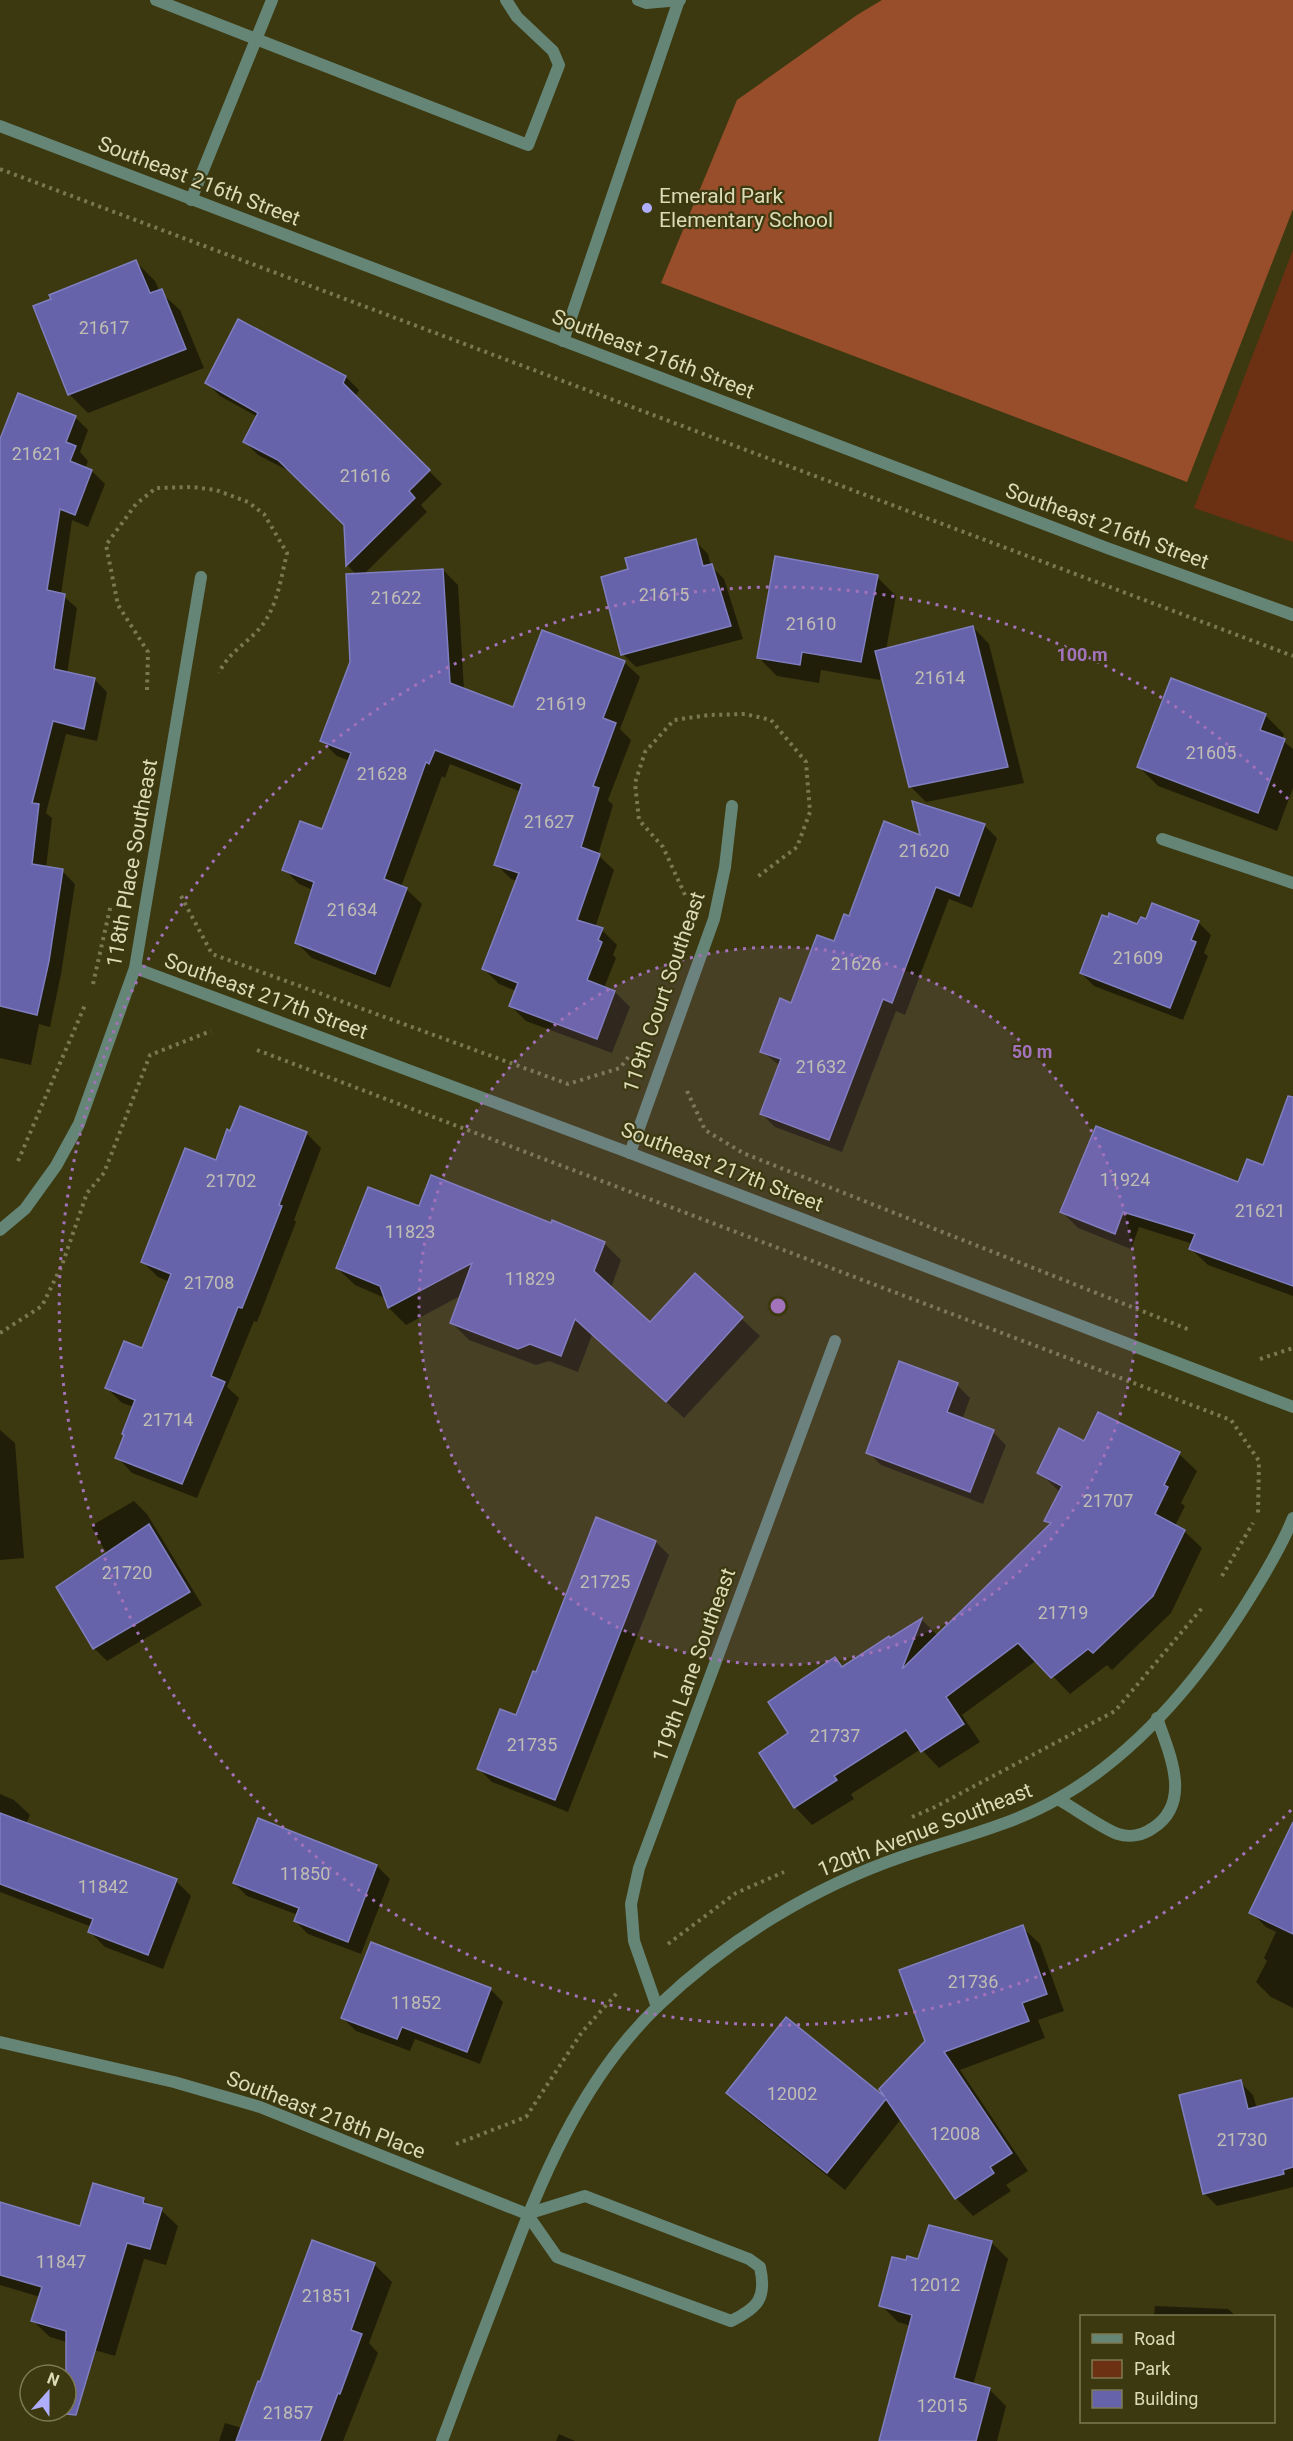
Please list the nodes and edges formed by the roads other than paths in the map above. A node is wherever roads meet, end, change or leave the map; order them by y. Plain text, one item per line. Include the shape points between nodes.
1 (156, 0) edge
2 (272, 0) edge
3 (506, 0) edge
4 (638, 0) edge
5 (680, 0) edge
6 (256, 40) junction
7 (0, 126) edge
8 (191, 200) junction
9 (563, 340) junction
10 (201, 578) dead end
11 (1293, 615) edge
12 (732, 806) dead end
13 (1162, 839) dead end
14 (1293, 883) edge
15 (135, 968) junction
16 (630, 1153) junction
17 (0, 1230) edge
18 (835, 1341) dead end
19 (1293, 1407) edge
20 (1293, 1518) edge
21 (1157, 1718) junction
22 (1058, 1799) junction
23 (657, 2007) junction
24 (0, 2042) edge
25 (527, 2214) junction
26 (442, 2441) edge

1 - 6 street
2 - 6 street
3 - 6 street via 517,17 553,51 559,65 528,145
4 - 5 street
5 - 9 street
6 - 8 street
7 - 8 street, Southeast 216th Street
8 - 9 street, Southeast 216th Street
9 - 11 street, Southeast 216th Street
10 - 15 street, 118th Place Southeast
12 - 16 street, 119th Court Southeast via 714,919
13 - 14 street
15 - 16 street, Southeast 217th Street
15 - 17 street, 118th Place Southeast via 79,1124 56,1166 25,1209
16 - 19 street, Southeast 217th Street
18 - 23 street, 119th Lane Southeast via 639,1868 631,1904 634,1941
20 - 21 street, 120th Avenue Southeast via 1239,1616 1187,1686
21 - 22 street, 120th Avenue Southeast via 1097,1773
21 - 22 street, 120th Avenue Southeast via 1176,1773 1167,1818 1136,1836 1118,1834
22 - 23 street, 120th Avenue Southeast via 1002,1826 901,1857 810,1896 729,1946
23 - 25 street, 120th Avenue Southeast via 608,2063 571,2121
24 - 25 street, Southeast 218th Place via 174,2082 260,2107
25 - 25 street via 585,2196 749,2259 760,2267 764,2282 760,2300 731,2321 703,2311 557,2257
25 - 26 street, 120th Avenue Southeast

